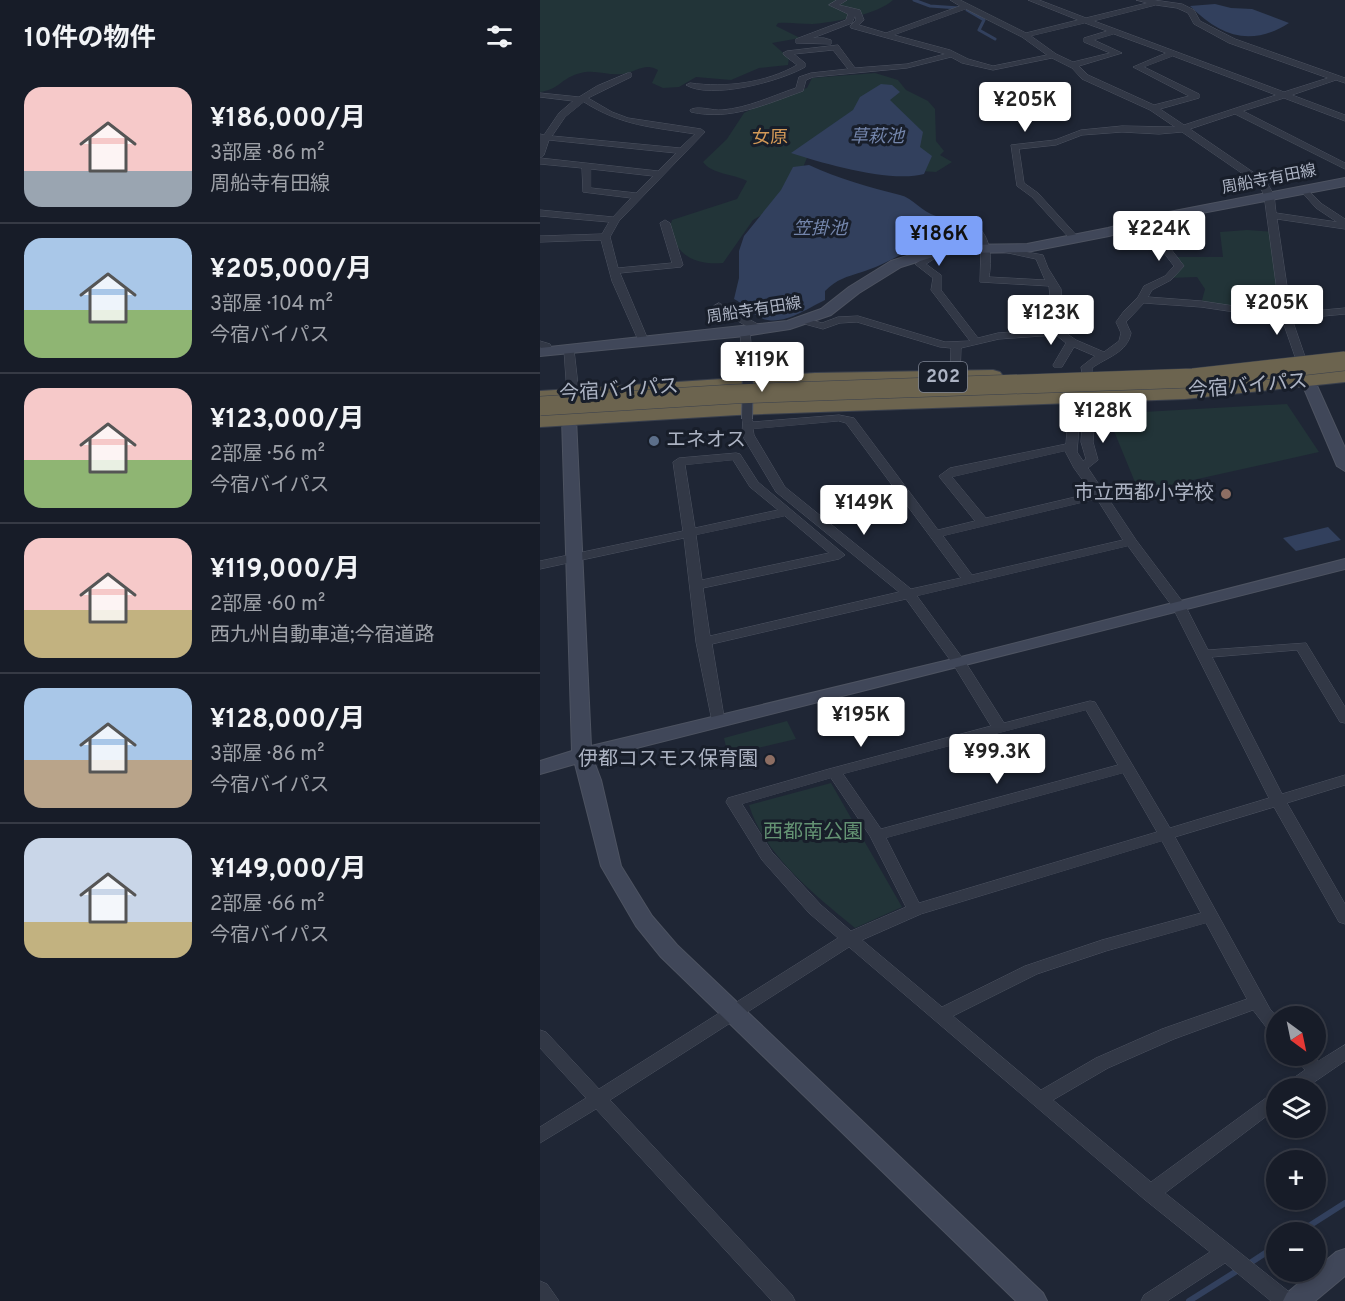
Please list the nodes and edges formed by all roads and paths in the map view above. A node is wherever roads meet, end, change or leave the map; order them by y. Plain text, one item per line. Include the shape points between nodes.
1 (843, 0) edge
2 (954, 0) edge
3 (1032, 0) edge
4 (1140, 0) edge
5 (1155, 3) junction
6 (833, 5) junction
7 (966, 6) junction
8 (1087, 20) junction
9 (1115, 31) junction
10 (887, 35) junction
11 (1025, 35) junction
12 (835, 46) junction
13 (1173, 53) junction
14 (951, 54) junction
15 (1053, 56) junction
16 (1072, 65) junction
17 (854, 71) junction
18 (628, 75) dead end
19 (1335, 78) junction
20 (1345, 81) edge
21 (690, 85) dead end
22 (1283, 94) junction
23 (540, 95) edge
24 (580, 99) junction
25 (1153, 108) junction
26 (694, 110) dead end
27 (1234, 111) junction
28 (1345, 118) edge
29 (1182, 129) junction
30 (542, 138) edge
31 (682, 152) junction
32 (540, 155) edge
33 (540, 161) edge
34 (587, 166) junction
35 (1345, 166) edge
36 (660, 174) junction
37 (1345, 182) edge
38 (1305, 190) junction
39 (1269, 195) junction
40 (639, 196) junction
41 (540, 213) edge
42 (1272, 215) junction
43 (1164, 217) junction
44 (615, 220) junction
45 (964, 221) dead end
46 (665, 223) dead end
47 (1345, 224) edge
48 (605, 237) junction
49 (540, 239) edge
50 (1075, 239) junction
51 (995, 249) junction
52 (940, 251) junction
53 (614, 271) junction
54 (1051, 282) junction
55 (1144, 300) junction
56 (719, 306) dead end
57 (1345, 311) edge
58 (1286, 317) junction
59 (805, 321) junction
60 (761, 330) junction
61 (745, 332) junction
62 (1058, 332) junction
63 (975, 341) junction
64 (644, 342) junction
65 (1072, 342) junction
66 (956, 345) junction
67 (543, 349) edge
68 (569, 350) junction
69 (1345, 353) edge
70 (1103, 355) junction
71 (1301, 359) junction
72 (1345, 361) edge
73 (1058, 365) dead end
74 (1345, 371) edge
75 (1087, 374) junction
76 (1345, 376) edge
77 (956, 377) junction
78 (1308, 381) junction
79 (573, 394) junction
80 (540, 397) edge
81 (1083, 399) junction
82 (540, 406) edge
83 (540, 416) edge
84 (569, 418) junction
85 (540, 421) edge
86 (747, 423) junction
87 (1071, 446) junction
88 (1345, 466) edge
89 (1080, 468) junction
90 (1100, 495) junction
91 (786, 512) junction
92 (983, 522) junction
93 (690, 534) junction
94 (935, 534) junction
95 (1131, 542) junction
96 (574, 558) junction
97 (1345, 564) edge
98 (540, 565) edge
99 (969, 580) junction
100 (698, 585) junction
101 (909, 594) junction
102 (1178, 605) junction
103 (703, 642) junction
104 (1204, 654) junction
105 (959, 663) junction
106 (1345, 719) edge
107 (718, 723) junction
108 (999, 727) junction
109 (582, 755) junction
110 (540, 768) edge
111 (1127, 768) junction
112 (834, 772) junction
113 (1345, 780) edge
114 (1278, 800) junction
115 (1166, 834) junction
116 (877, 835) junction
117 (915, 910) junction
118 (1210, 916) junction
119 (1345, 918) edge
120 (850, 938) junction
121 (1257, 1002) junction
122 (733, 1014) junction
123 (1266, 1014) edge
124 (941, 1015) junction
125 (540, 1037) edge
126 (1345, 1052) edge
127 (1312, 1066) edge
128 (1316, 1070) junction
129 (1305, 1078) edge
130 (1042, 1098) junction
131 (597, 1099) junction
132 (1266, 1107) edge
133 (540, 1136) edge
134 (1151, 1193) junction
135 (1226, 1252) junction
136 (1345, 1260) edge
137 (540, 1290) edge
138 (549, 1301) edge
139 (785, 1301) edge
140 (1034, 1301) edge
141 (1151, 1301) edge
142 (1286, 1301) edge
143 (1296, 1301) edge

1 - 6 street
2 - 7 street
3 - 8 street
4 - 5 street
5 - 8 street
5 - 19 street via 1179,6 1191,12 1197,22 1232,41
6 - 10 street via 857,12 860,20 854,26
6 - 12 street via 852,13 849,21 799,41 824,40
7 - 10 street
7 - 11 street
8 - 9 street
8 - 11 street
9 - 13 street
9 - 16 street via 1087,40 1118,53
10 - 14 street
11 - 15 street
12 - 17 street
12 - 21 street via 787,53 802,65 792,72 730,86
13 - 22 street
13 - 25 street via 1137,67 1196,96
14 - 15 street via 965,62 1000,69
14 - 17 street via 907,66
15 - 16 street
16 - 25 street via 1086,77
17 - 26 street via 811,75 802,79 800,88 729,113
18 - 24 street
19 - 20 street
19 - 22 street
22 - 27 street
22 - 28 street
23 - 24 street
24 - 30 street
24 - 31 street via 627,120 701,132
25 - 29 street
27 - 29 street
27 - 35 street
29 - 39 street via 1263,183
29 - 50 street via 1081,133 1056,142 1014,147 1020,184
30 - 31 street
30 - 32 street
31 - 36 street
33 - 34 street
34 - 36 street
34 - 40 street via 586,190
36 - 40 street
37 - 38 street, 周船寺有田線
38 - 39 street, 周船寺有田線
38 - 47 street via 1319,206
39 - 42 street
39 - 43 street, 周船寺有田線
40 - 44 street
41 - 44 street
42 - 47 street
42 - 58 street
43 - 50 street, 周船寺有田線
43 - 55 street via 1162,244 1179,266 1168,278 1148,288
44 - 48 street
45 - 51 street
46 - 53 street via 678,265
48 - 49 street
48 - 53 street
50 - 51 street, 周船寺有田線
51 - 52 street, 周船寺有田線
51 - 54 street via 1040,258
51 - 54 street via 984,280
52 - 59 street, 周船寺有田線 via 896,264 826,312
52 - 63 street via 920,264 938,278 936,290
53 - 64 street
54 - 62 street via 1056,289
55 - 58 street
55 - 70 street via 1121,322 1126,333 1124,342
56 - 60 street
57 - 58 street
58 - 71 street
59 - 60 street, 周船寺有田線
59 - 66 street via 823,326 858,319 930,342
60 - 61 street, 周船寺有田線
61 - 64 street, 周船寺有田線
61 - 86 street, bridge
62 - 63 street
62 - 65 street
63 - 66 street
64 - 68 street, 周船寺有田線
65 - 70 street
65 - 73 street
66 - 77 street
67 - 68 street, 周船寺有田線
68 - 79 street
69 - 71 highway, 今宿バイパス / 202
70 - 75 street via 1086,367
71 - 75 highway, 今宿バイパス / 202
71 - 78 street
72 - 82 highway, bridge via 1183,378 734,394
74 - 83 highway via 1186,387 738,403
75 - 77 highway, 今宿バイパス / 202
76 - 78 highway, 今宿バイパス / 202
77 - 79 highway, 今宿バイパス / 202 via 815,379
78 - 81 highway, 今宿バイパス / 202
78 - 88 street
79 - 80 highway, 今宿バイパス / 202
79 - 84 street
81 - 84 highway, 今宿バイパス / 202 via 737,408
81 - 87 street
81 - 89 street via 1092,460
84 - 85 highway, 今宿バイパス / 202
84 - 96 street
86 - 94 street via 850,420
86 - 101 street via 748,435 780,489
87 - 89 street
87 - 92 street via 945,476
89 - 90 street
90 - 92 street
90 - 95 street
91 - 93 street
91 - 93 street via 754,484 736,456 678,462
91 - 100 street via 839,555
92 - 94 street
93 - 96 street
93 - 100 street
94 - 99 street
95 - 99 street
95 - 102 street
96 - 98 street
96 - 109 street
97 - 102 street
99 - 101 street
100 - 103 street
101 - 103 street
101 - 105 street
102 - 104 street
102 - 105 street
103 - 107 street
104 - 106 street via 1300,646
104 - 114 street
105 - 107 street
105 - 108 street
107 - 109 street
108 - 111 street via 1090,705
108 - 112 street
109 - 110 street
109 - 122 street via 611,866 625,893 669,951
111 - 115 street
111 - 116 street
112 - 116 street
112 - 120 street via 733,802 785,878 814,909
113 - 114 street
114 - 115 street
114 - 119 street
115 - 117 street
115 - 118 street
116 - 117 street
117 - 120 street
118 - 121 street
118 - 124 street via 1031,970
120 - 122 street
120 - 124 street
121 - 123 street
121 - 130 street via 1102,1063
122 - 131 street
122 - 140 street
124 - 130 street
125 - 131 street
126 - 128 street
127 - 128 street
128 - 129 street
130 - 134 street
131 - 133 street
131 - 139 street
132 - 134 street
134 - 135 street
135 - 141 street
135 - 142 street
136 - 143 street
137 - 138 street

